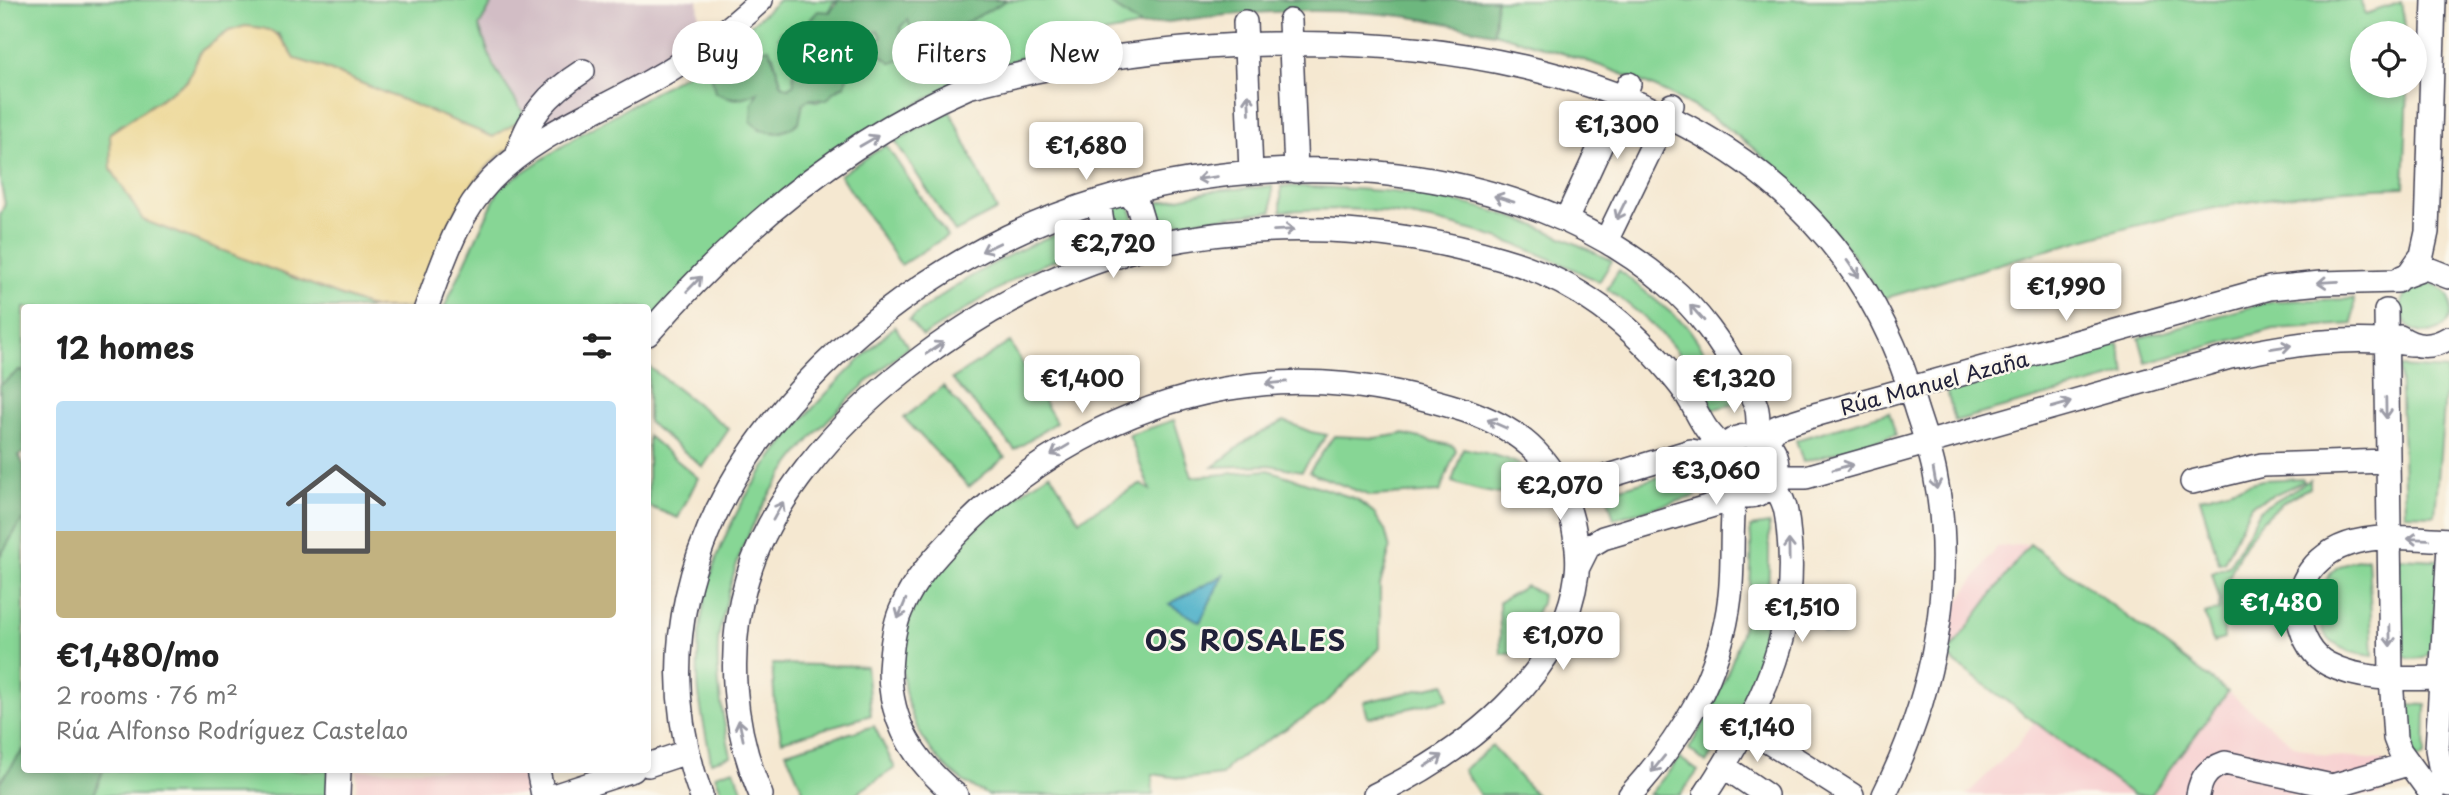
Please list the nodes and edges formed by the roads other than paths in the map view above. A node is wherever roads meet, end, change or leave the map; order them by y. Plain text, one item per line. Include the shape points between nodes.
1 (761, 0) edge
2 (2434, 0) edge
3 (1179, 29) dead end
4 (1490, 39) dead end
5 (583, 71) dead end
6 (1629, 84) junction
7 (1672, 105) junction
8 (517, 157) junction
9 (1296, 171) junction
10 (1251, 172) junction
11 (1127, 193) junction
12 (1099, 201) junction
13 (1566, 220) junction
14 (2427, 232) junction
15 (1607, 239) junction
16 (1150, 246) junction
17 (1118, 256) junction
18 (2445, 274) edge
19 (2403, 276) junction
20 (428, 304) edge
21 (2386, 311) junction
22 (651, 331) edge
23 (2386, 340) junction
24 (2446, 341) edge
25 (2411, 344) junction
26 (1911, 388) junction
27 (1762, 439) junction
28 (1927, 443) junction
29 (1721, 451) junction
30 (2387, 461) junction
31 (1558, 478) junction
32 (1774, 481) junction
33 (1589, 482) junction
34 (2192, 482) dead end
35 (1732, 491) junction
36 (1603, 538) junction
37 (2388, 539) junction
38 (2449, 540) edge
39 (2449, 546) edge
40 (1578, 567) junction
41 (2391, 677) junction
42 (2445, 678) edge
43 (1748, 729) junction
44 (2443, 750) edge
45 (687, 752) junction
46 (651, 764) edge
47 (2408, 764) junction
48 (1725, 767) junction
49 (339, 773) edge
50 (539, 773) edge
51 (624, 773) edge
52 (2449, 785) edge
53 (338, 795) edge
54 (543, 795) edge
55 (556, 795) edge
56 (701, 795) edge
57 (761, 795) edge
58 (956, 795) edge
59 (1375, 795) edge
60 (1630, 795) edge
61 (1705, 795) edge
62 (1766, 795) edge
63 (1852, 795) edge
64 (1884, 795) edge
65 (2198, 795) edge
66 (2432, 795) edge

1 - 8 street via 690,57
2 - 14 street
22 -> 3 street via 777,205 851,151 906,119 967,88 1030,64
4 - 6 street via 1591,68
5 - 8 street via 538,107
6 - 7 street
6 - 13 street
7 -> 15 street
7 -> 26 street via 1733,143 1781,183 1825,229 1888,328
8 - 20 street via 490,180 468,209
9 - 10 street
10 -> 9 street via 1235,23 1301,21
13 -> 9 street via 1483,192 1418,179
10 -> 11 street
11 - 12 street
11 - 16 street via 1137,203
12 - 17 street via 1103,232
12 -> 45 street via 1041,222 936,276 888,310 812,377 761,437 727,487 702,538 685,594 678,680
13 - 15 street
14 - 18 street
14 - 19 street via 2422,255
27 -> 15 street via 1757,407 1709,326 1643,263
16 - 17 street
16 -> 29 street via 1264,231 1349,229 1394,234 1504,259 1552,277 1594,300 1639,337 1682,388
57 -> 17 street via 739,726 735,654 748,577 795,483 856,414 923,356 974,321 1040,286
18 - 19 street, Rúa Manuel Azaña via 2426,268
19 - 21 street via 2387,300
19 -> 26 street, Rúa Manuel Azaña via 2270,288
21 - 23 street
21 - 25 street via 2395,332
23 - 25 street
28 -> 23 street via 2231,356 2308,343
23 -> 30 street
24 - 25 street via 2431,346
26 - 27 street, Rúa Manuel Azaña via 1777,427
26 - 28 street
27 - 29 street, Rúa Manuel Azaña via 1740,436
27 - 32 street via 1778,461
32 -> 28 street via 1807,477
28 -> 64 street via 1941,526 1940,616 1924,694
29 - 33 street, Rúa Manuel Azaña via 1691,451
29 - 35 street via 1719,475
30 - 34 street via 2262,465
30 - 37 street
31 - 33 street, Rúa Manuel Azaña
31 - 40 street via 1577,541
31 -> 58 street via 1533,448 1508,429 1475,414 1383,388 1335,382 1223,389 1161,404 1074,442 1022,474 980,511 936,556 899,613 891,657 895,715 916,756
32 - 35 street via 1759,494
43 -> 32 street via 1775,666 1787,603 1790,546 1784,496
33 - 36 street via 1580,507 1582,519
35 - 36 street via 1717,504
35 -> 60 street via 1730,596 1715,664 1684,728
36 - 40 street via 1588,547
38 -> 37 street
37 -> 41 street
37 - 41 street via 2331,549 2305,577 2298,613 2302,635 2326,663 2357,675
39 - 42 street
59 -> 40 street via 1466,738 1530,679 1565,624
41 - 42 street
41 - 47 street via 2395,738
42 - 44 street
43 - 48 street
43 - 63 street
44 - 52 street via 2440,766
45 - 46 street
45 - 56 street
47 - 65 street via 2332,786 2225,762 2211,767 2200,782
47 - 66 street
48 - 61 street
48 - 62 street
49 - 53 street
50 - 54 street
51 - 55 street

